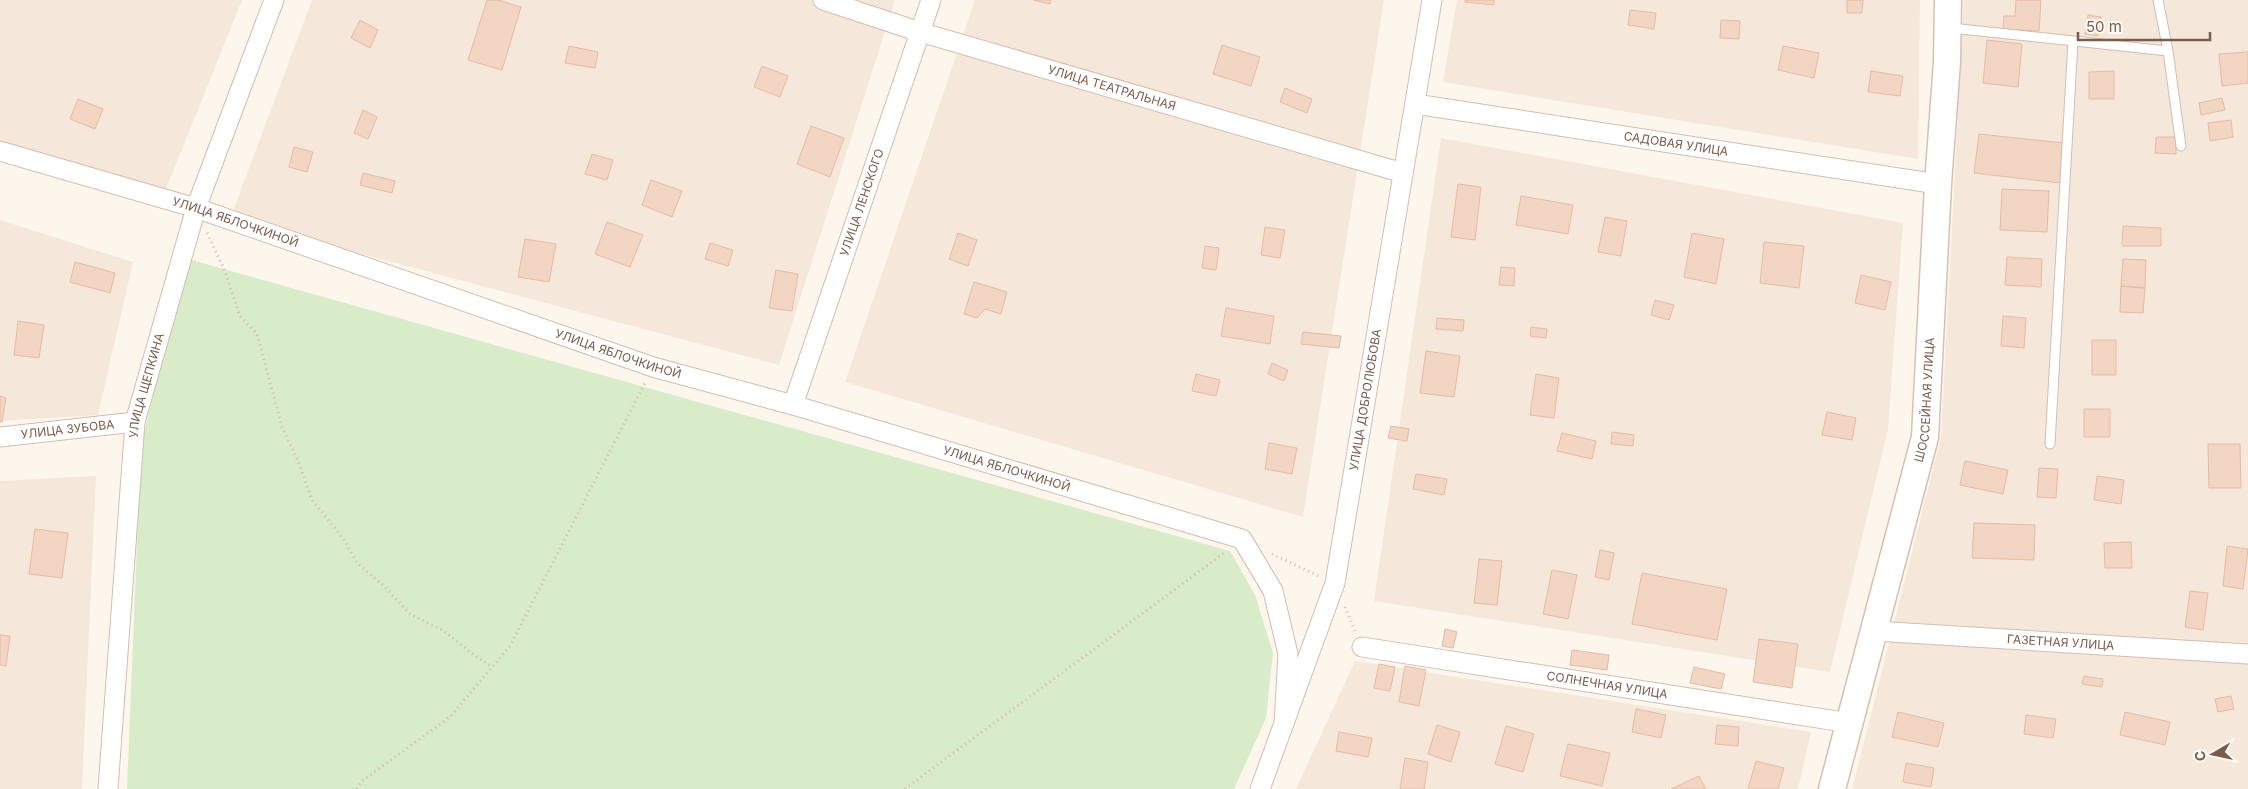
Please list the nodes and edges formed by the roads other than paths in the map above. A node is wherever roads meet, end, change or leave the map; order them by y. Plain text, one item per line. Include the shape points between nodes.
1 (274, 0) edge
2 (824, 0) edge
3 (931, 0) edge
4 (1432, 0) edge
5 (1948, 0) edge
6 (2158, 0) edge
7 (1948, 27) junction
8 (920, 32) junction
9 (2073, 41) junction
10 (2168, 51) junction
11 (1415, 104) junction
12 (2181, 146) dead end
13 (0, 151) edge
14 (1403, 173) junction
15 (1938, 184) junction
16 (196, 208) junction
17 (793, 405) junction
18 (135, 422) junction
19 (0, 437) edge
20 (2050, 444) dead end
21 (1874, 631) junction
22 (1362, 647) road end
23 (2248, 654) edge
24 (1850, 723) junction
25 (1284, 724) junction
26 (108, 789) edge
27 (1260, 789) edge
28 (1832, 789) edge

1 - 16 street, УЛИЦА ЩЕПКИНА
2 - 8 street, УЛИЦА ТЕАТРАЛЬНАЯ
3 - 8 street, УЛИЦА ЛЕНСКОГО
4 - 11 street, УЛИЦА ДОБРОЛЮБОВА
5 - 7 main road, ШОССЕЙНАЯ УЛИЦА
6 - 10 lane
7 - 9 lane
7 - 15 main road, ШОССЕЙНАЯ УЛИЦА
8 - 14 street, УЛИЦА ТЕАТРАЛЬНАЯ
8 - 17 street, УЛИЦА ЛЕНСКОГО
9 - 10 lane
9 - 20 lane
10 - 12 lane
11 - 14 street, УЛИЦА ДОБРОЛЮБОВА
11 - 15 street, САДОВАЯ УЛИЦА
13 - 16 street, УЛИЦА ЯБЛОЧКИНОЙ
14 - 25 street, УЛИЦА ДОБРОЛЮБОВА via 1335,584
15 - 21 main road, ШОССЕЙНАЯ УЛИЦА via 1925,437
16 - 17 street, УЛИЦА ЯБЛОЧКИНОЙ via 653,368
16 - 18 street, УЛИЦА ЩЕПКИНА
17 - 25 street, УЛИЦА ЯБЛОЧКИНОЙ via 1242,539 1273,590 1288,654
18 - 19 street, УЛИЦА ЗУБОВА
18 - 26 street, УЛИЦА ЩЕПКИНА
21 - 23 street, ГАЗЕТНАЯ УЛИЦА
21 - 24 main road, ШОССЕЙНАЯ УЛИЦА
22 - 24 street, СОЛНЕЧНАЯ УЛИЦА
24 - 28 main road, ШОССЕЙНАЯ УЛИЦА
25 - 27 street, УЛИЦА ДОБРОЛЮБОВА

